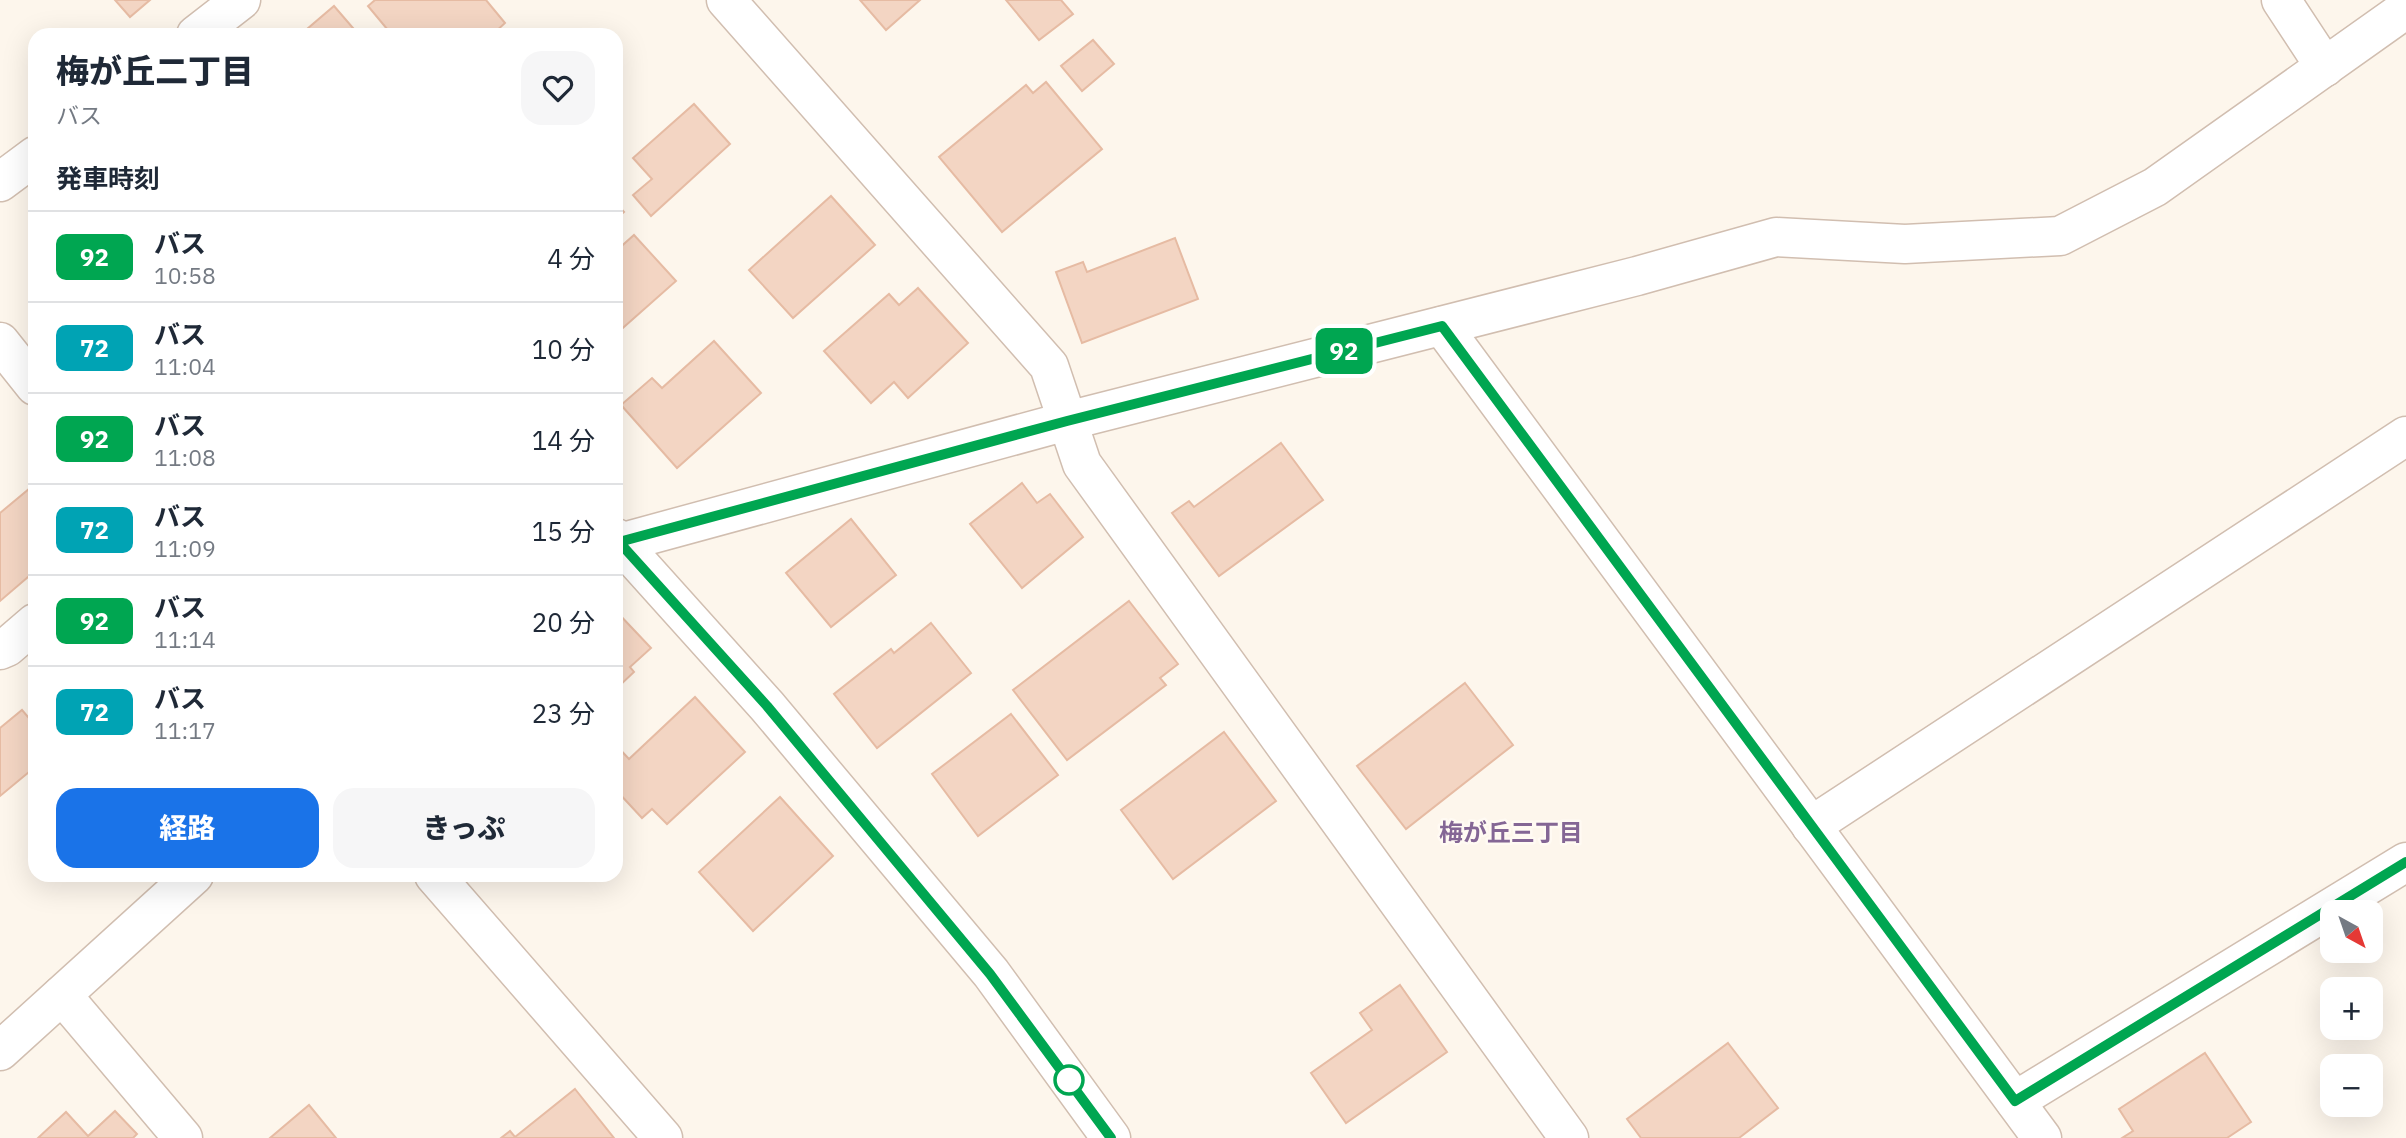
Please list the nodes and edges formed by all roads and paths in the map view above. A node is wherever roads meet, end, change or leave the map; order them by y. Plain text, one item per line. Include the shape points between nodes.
1 (241, 0) edge
2 (726, 0) edge
3 (2281, 0) edge
4 (2406, 9) edge
5 (205, 28) edge
6 (2325, 67) junction
7 (28, 161) edge
8 (0, 183) edge
9 (1442, 326) junction
10 (0, 342) edge
11 (28, 377) edge
12 (1067, 421) junction
13 (2406, 436) edge
14 (623, 539) edge
15 (623, 548) edge
16 (28, 629) edge
17 (0, 650) edge
18 (1811, 826) junction
19 (2406, 862) edge
20 (186, 882) edge
21 (440, 882) edge
22 (62, 995) junction
23 (0, 1051) edge
24 (2015, 1101) junction
25 (183, 1138) edge
26 (663, 1138) edge
27 (1111, 1138) edge
28 (1569, 1138) edge
29 (2042, 1138) edge

1 - 5 street
2 - 12 street via 1049,366
3 - 6 street
4 - 6 street
6 - 9 street via 2155,187 2060,236 1905,244 1776,237
7 - 8 street
9 - 12 street
9 - 18 street
10 - 11 street
12 - 14 street
12 - 28 street via 1082,464
13 - 18 street
15 - 27 street via 767,706 982,963
16 - 17 street
18 - 24 street
19 - 24 street
20 - 22 street
21 - 26 street
22 - 23 street
22 - 25 street
24 - 29 street

